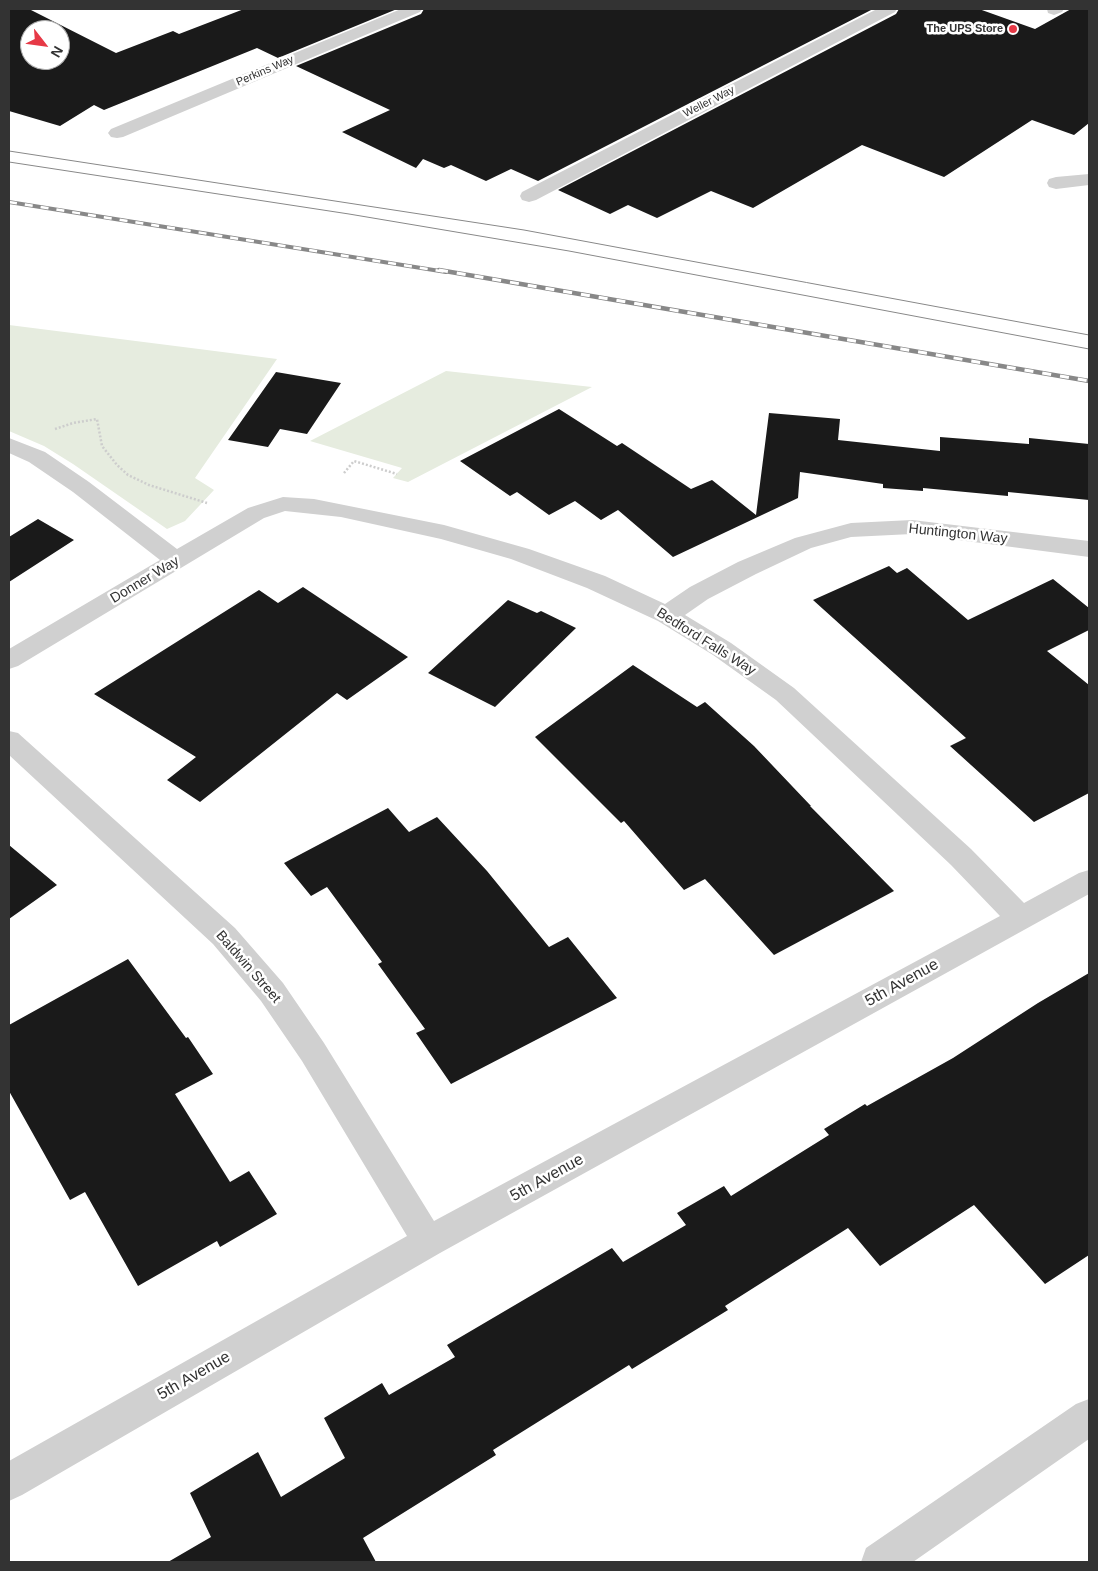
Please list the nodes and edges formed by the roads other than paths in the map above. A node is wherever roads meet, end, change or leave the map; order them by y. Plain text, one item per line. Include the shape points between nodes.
1 (414, 9) edge
2 (889, 9) edge
3 (117, 133) dead end
4 (1089, 179) edge
5 (1056, 183) dead end
6 (528, 196) dead end
7 (9, 445) edge
8 (283, 504) joint
9 (1089, 549) edge
10 (176, 561) junction
11 (667, 615) junction
12 (9, 660) edge
13 (9, 740) edge
14 (1089, 881) edge
15 (1021, 918) junction
16 (428, 1242) junction
17 (1089, 1417) edge
18 (9, 1482) edge
19 (880, 1562) edge

1 - 3 street, Perkins Way
2 - 6 street, Weller Way
4 - 5 street
7 - 10 street via 37,457 81,487
8 - 10 street, Donner Way via 256,513
8 - 11 street, Bedford Falls Way via 341,510 444,532 537,560 596,582
9 - 11 street, Huntington Way via 912,527 851,530 803,543 747,568 699,593
10 - 12 street, Donner Way
11 - 15 street, Bedford Falls Way via 786,694
13 - 16 street, Baldwin Street via 224,936 272,992 313,1052
14 - 15 street, 5th Avenue
15 - 16 street, 5th Avenue
16 - 18 street, 5th Avenue
17 - 19 street

